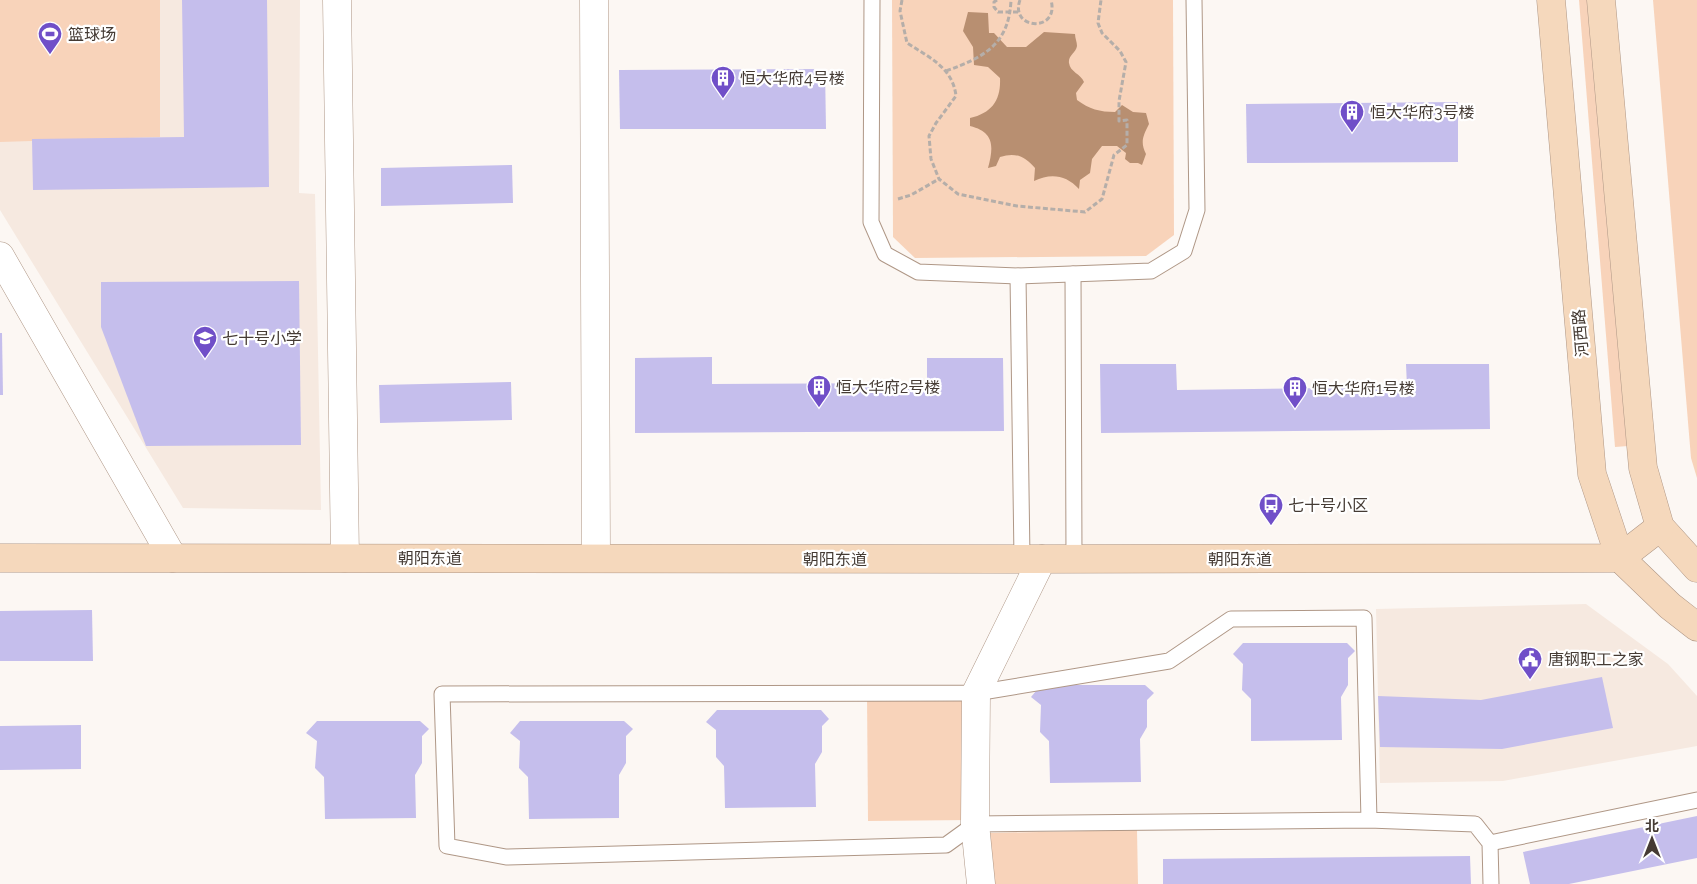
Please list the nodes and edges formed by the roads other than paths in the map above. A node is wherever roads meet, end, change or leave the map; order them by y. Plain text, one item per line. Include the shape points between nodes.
1 (337, 0) edge
2 (594, 0) edge
3 (872, 0) edge
4 (1194, 0) edge
5 (1551, 0) edge
6 (1601, 0) edge
7 (0, 256) edge
8 (1073, 274) junction
9 (1018, 276) junction
10 (1660, 527) junction
11 (0, 558) edge
12 (173, 558) junction
13 (345, 558) junction
14 (596, 558) junction
15 (1620, 558) junction
16 (1032, 559) junction
17 (1074, 559) junction
18 (1697, 568) edge
19 (1697, 627) edge
20 (976, 693) junction
21 (1697, 800) edge
22 (1368, 820) junction
23 (975, 824) junction
24 (1490, 843) junction
25 (981, 884) edge
26 (1491, 884) edge

1 - 13 street
2 - 14 street
3 - 9 lane via 872,222 885,254 918,272
4 - 8 lane via 1197,210 1184,251 1151,271
5 - 15 street, 河西路 via 1592,474
6 - 10 street via 1643,468
7 - 12 street
8 - 9 lane
8 - 17 lane
9 - 16 lane
10 - 15 street
10 - 18 street
11 - 12 street, 朝阳东道
12 - 13 street, 朝阳东道
13 - 14 street, 朝阳东道
14 - 16 street, 朝阳东道
15 - 17 street, 朝阳东道
15 - 19 street, 河西路
16 - 17 street, 朝阳东道
16 - 20 street
20 - 22 lane via 1169,660 1231,619 1364,618
20 - 23 street
20 - 23 lane via 442,694 446,846 506,857 946,845
21 - 24 lane
22 - 23 lane
22 - 24 lane via 1475,824
23 - 25 street
24 - 26 lane

